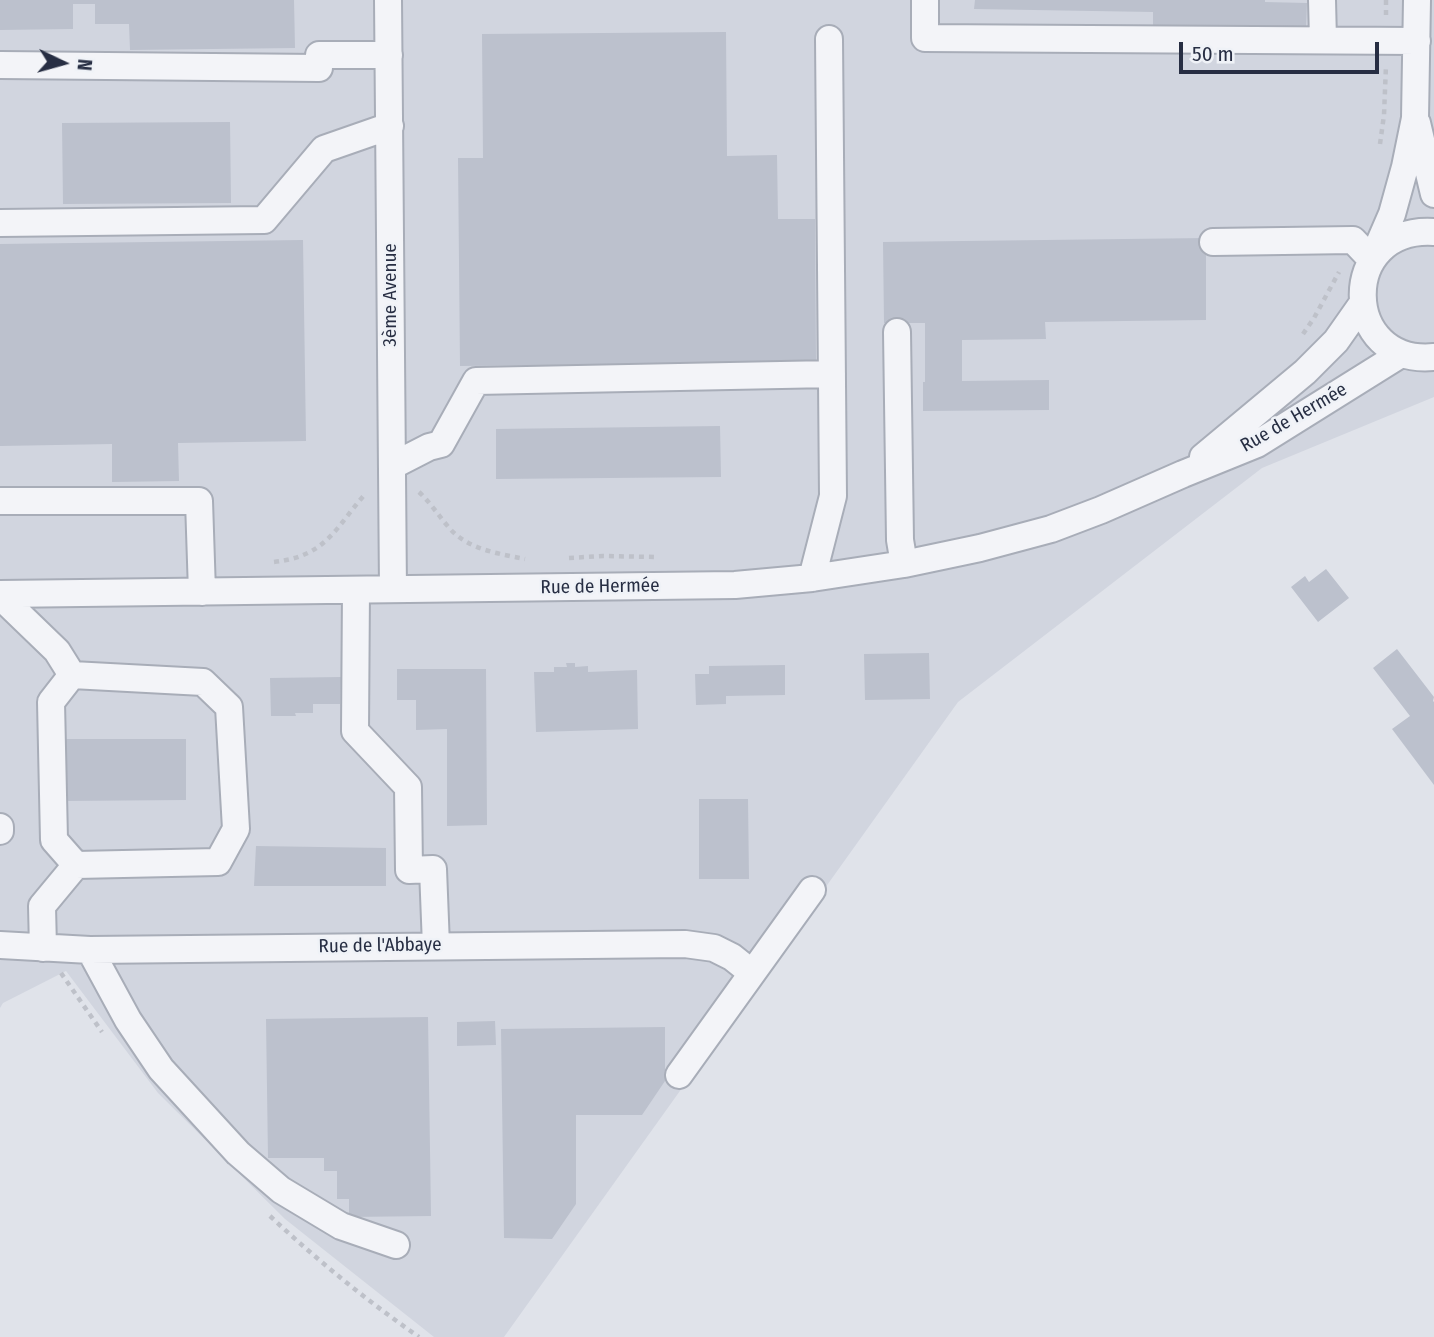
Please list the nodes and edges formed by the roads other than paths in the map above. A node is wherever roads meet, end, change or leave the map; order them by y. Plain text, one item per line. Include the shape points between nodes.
1 (388, 0) edge
2 (925, 0) edge
3 (1322, 0) edge
4 (1417, 0) edge
5 (829, 39) dead end
6 (1323, 40) junction
7 (1417, 41) junction
8 (389, 55) junction
9 (0, 65) edge
10 (1415, 118) junction
11 (390, 126) junction
12 (1434, 194) edge
13 (0, 223) edge
14 (1434, 232) edge
15 (1213, 242) dead end
16 (1372, 260) junction
17 (1362, 304) junction
18 (897, 332) dead end
19 (1401, 354) junction
20 (1434, 357) edge
21 (832, 374) junction
22 (392, 466) junction
23 (1183, 474) junction
24 (0, 501) edge
25 (904, 564) junction
26 (812, 578) junction
27 (393, 589) junction
28 (356, 590) junction
29 (202, 592) junction
30 (0, 595) edge
31 (72, 675) junction
32 (76, 865) junction
33 (812, 890) dead end
34 (0, 945) edge
35 (436, 946) junction
36 (43, 948) junction
37 (90, 950) junction
38 (752, 973) junction
39 (679, 1075) dead end
40 (396, 1245) dead end

1 - 8 street, 3ème Avenue
2 - 6 street via 925,38
3 - 6 street
4 - 7 street
5 - 21 street
6 - 7 street
7 - 10 street
8 - 9 street via 319,55 319,68
8 - 11 street, 3ème Avenue
10 - 12 street
10 - 16 street, Rue de Hermée via 1392,214
11 - 13 street via 324,149 264,220
11 - 22 street, 3ème Avenue
14 - 16 street via 1409,233 1388,243
15 - 16 street via 1353,240
16 - 17 street, Rue de Hermée via 1365,273
17 - 19 street via 1382,342
17 - 23 street, Rue de Hermée via 1336,341 1305,372
18 - 25 street
19 - 20 street
19 - 23 street, Rue de Hermée via 1257,444
21 - 22 street via 476,381 441,444
21 - 26 street via 833,496
22 - 27 street, 3ème Avenue
23 - 25 street, Rue de Hermée via 1051,528
24 - 29 street via 199,501
25 - 26 street, Rue de Hermée
26 - 27 street, Rue de Hermée via 735,585
27 - 28 street, Rue de Hermée
28 - 29 street, Rue de Hermée
28 - 35 street via 355,731 408,787 410,870 433,869
29 - 30 street, Rue de Hermée
30 - 31 street via 57,651
31 - 32 street via 51,702 54,840
31 - 32 street via 203,682 229,708 236,830 218,862
32 - 36 street via 42,906
33 - 38 street
34 - 36 street, Rue de l'Abbaye
35 - 37 street, Rue de l'Abbaye
35 - 38 street, Rue de l'Abbaye via 685,944 713,948
36 - 37 street, Rue de l'Abbaye
37 - 40 street via 161,1069 238,1153 281,1190 341,1226
38 - 39 street

